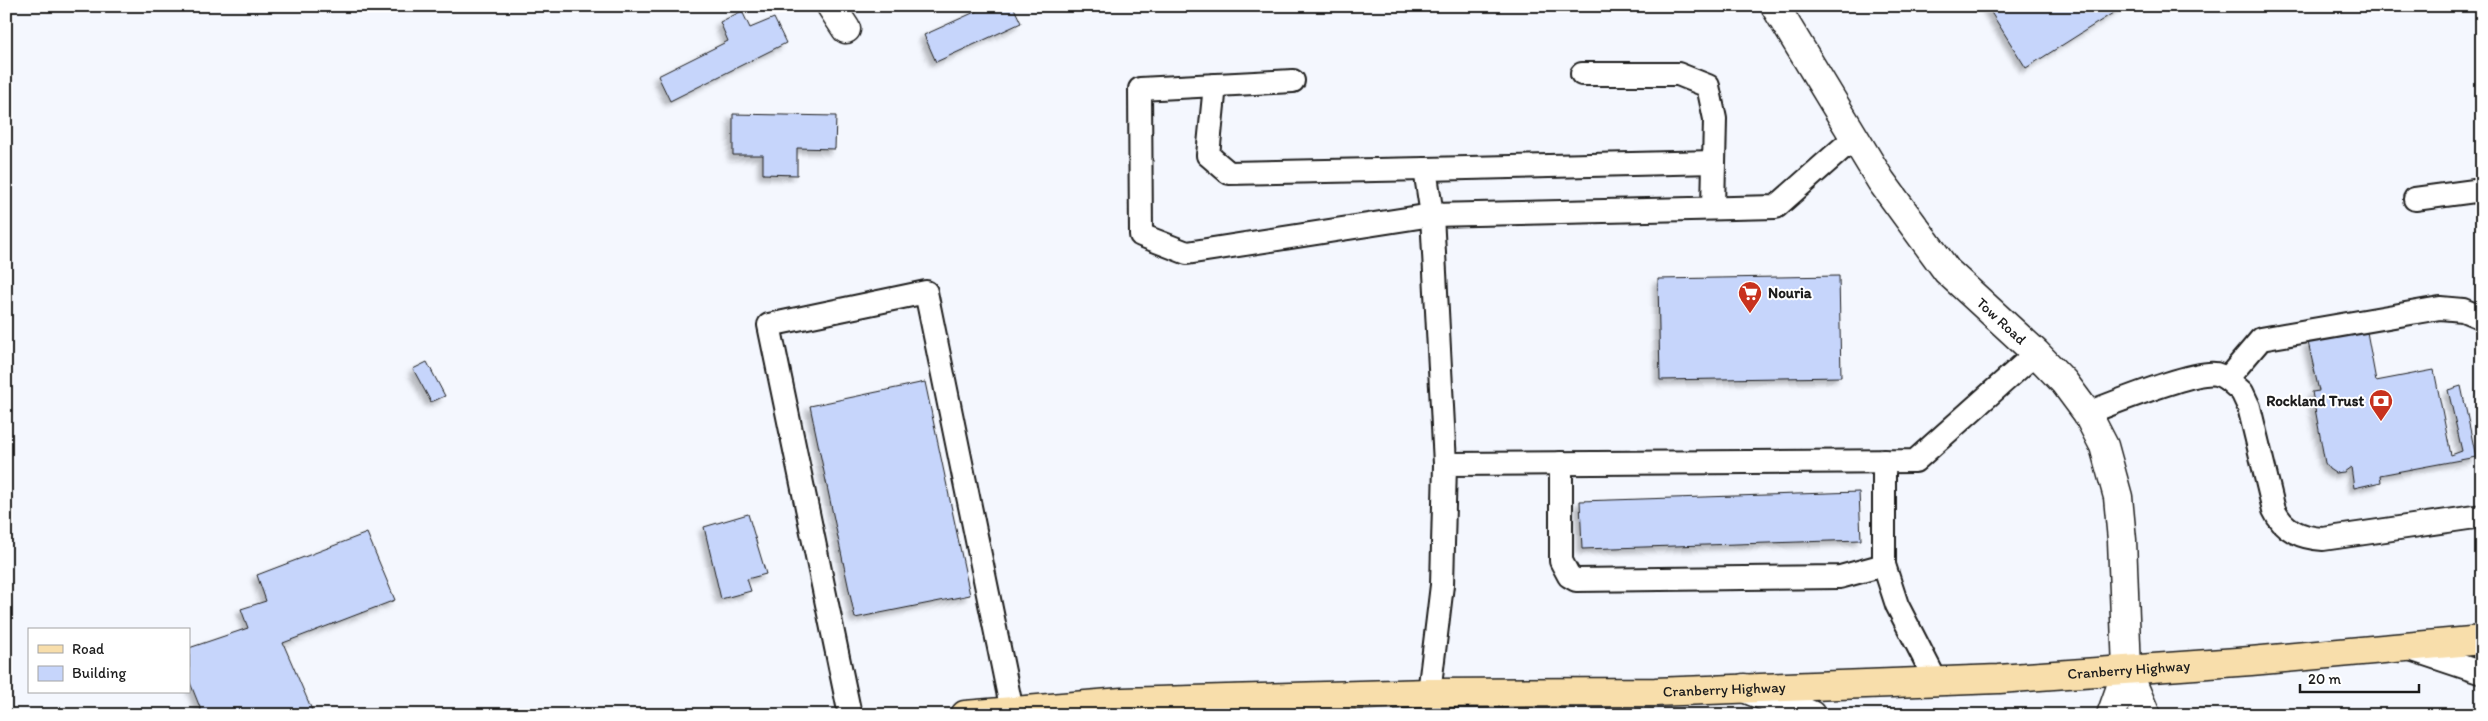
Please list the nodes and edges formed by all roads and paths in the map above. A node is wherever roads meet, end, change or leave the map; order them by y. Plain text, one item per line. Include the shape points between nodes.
1 (831, 6) edge
2 (1775, 6) edge
3 (846, 29) dead end
4 (1582, 74) dead end
5 (1293, 81) dead end
6 (1215, 84) junction
7 (1855, 138) junction
8 (1714, 162) junction
9 (1425, 169) junction
10 (2482, 190) edge
11 (2415, 199) dead end
12 (1713, 208) junction
13 (1432, 215) junction
14 (2482, 318) edge
15 (2036, 353) junction
16 (2227, 379) junction
17 (2087, 413) junction
18 (1884, 461) junction
19 (1561, 463) junction
20 (1445, 464) junction
21 (2482, 516) edge
22 (1884, 565) junction
23 (2482, 640) edge
24 (2403, 647) junction
25 (2128, 670) junction
26 (2482, 673) edge
27 (1936, 681) junction
28 (1744, 688) junction
29 (1429, 693) junction
30 (1115, 708) edge
31 (1012, 711) junction
32 (850, 715) edge
33 (965, 715) edge
34 (1811, 715) edge
35 (2112, 715) edge
36 (2146, 715) edge

1 - 3 street
2 - 7 street, Tow Road
4 - 8 lane via 1678,74 1708,86 1715,119
5 - 6 lane
6 - 9 lane via 1208,155 1229,173
6 - 13 lane via 1140,89 1142,235 1187,253
7 - 12 lane via 1776,207
7 - 15 street, Tow Road via 1881,180 1947,271
8 - 9 lane
8 - 12 lane
9 - 13 lane
10 - 11 lane
12 - 13 lane
13 - 20 lane
14 - 16 lane via 2452,307 2261,339
15 - 17 street, Tow Road via 2064,382
15 - 18 lane via 1915,461
16 - 17 lane via 2216,374 2203,374
16 - 21 lane via 2242,392 2249,406 2274,510 2278,519 2293,531 2323,539
17 - 25 street, Tow Road via 2104,446 2118,497
18 - 19 lane
18 - 22 lane
19 - 20 lane
19 - 22 lane via 1561,561 1569,576 1576,580 1840,577
20 - 29 lane via 1442,585
22 - 27 lane via 1897,605
23 - 24 main road, Cranberry Highway
24 - 25 main road, Cranberry Highway
24 - 26 lane
25 - 27 main road, Cranberry Highway
25 - 35 street
25 - 36 street
27 - 28 main road, Cranberry Highway
28 - 29 main road, Cranberry Highway via 1655,692
28 - 34 street
29 - 30 main road, Cranberry Highway
30 - 31 main road, Cranberry Highway
31 - 32 lane via 926,292 769,325
31 - 33 main road, Cranberry Highway

